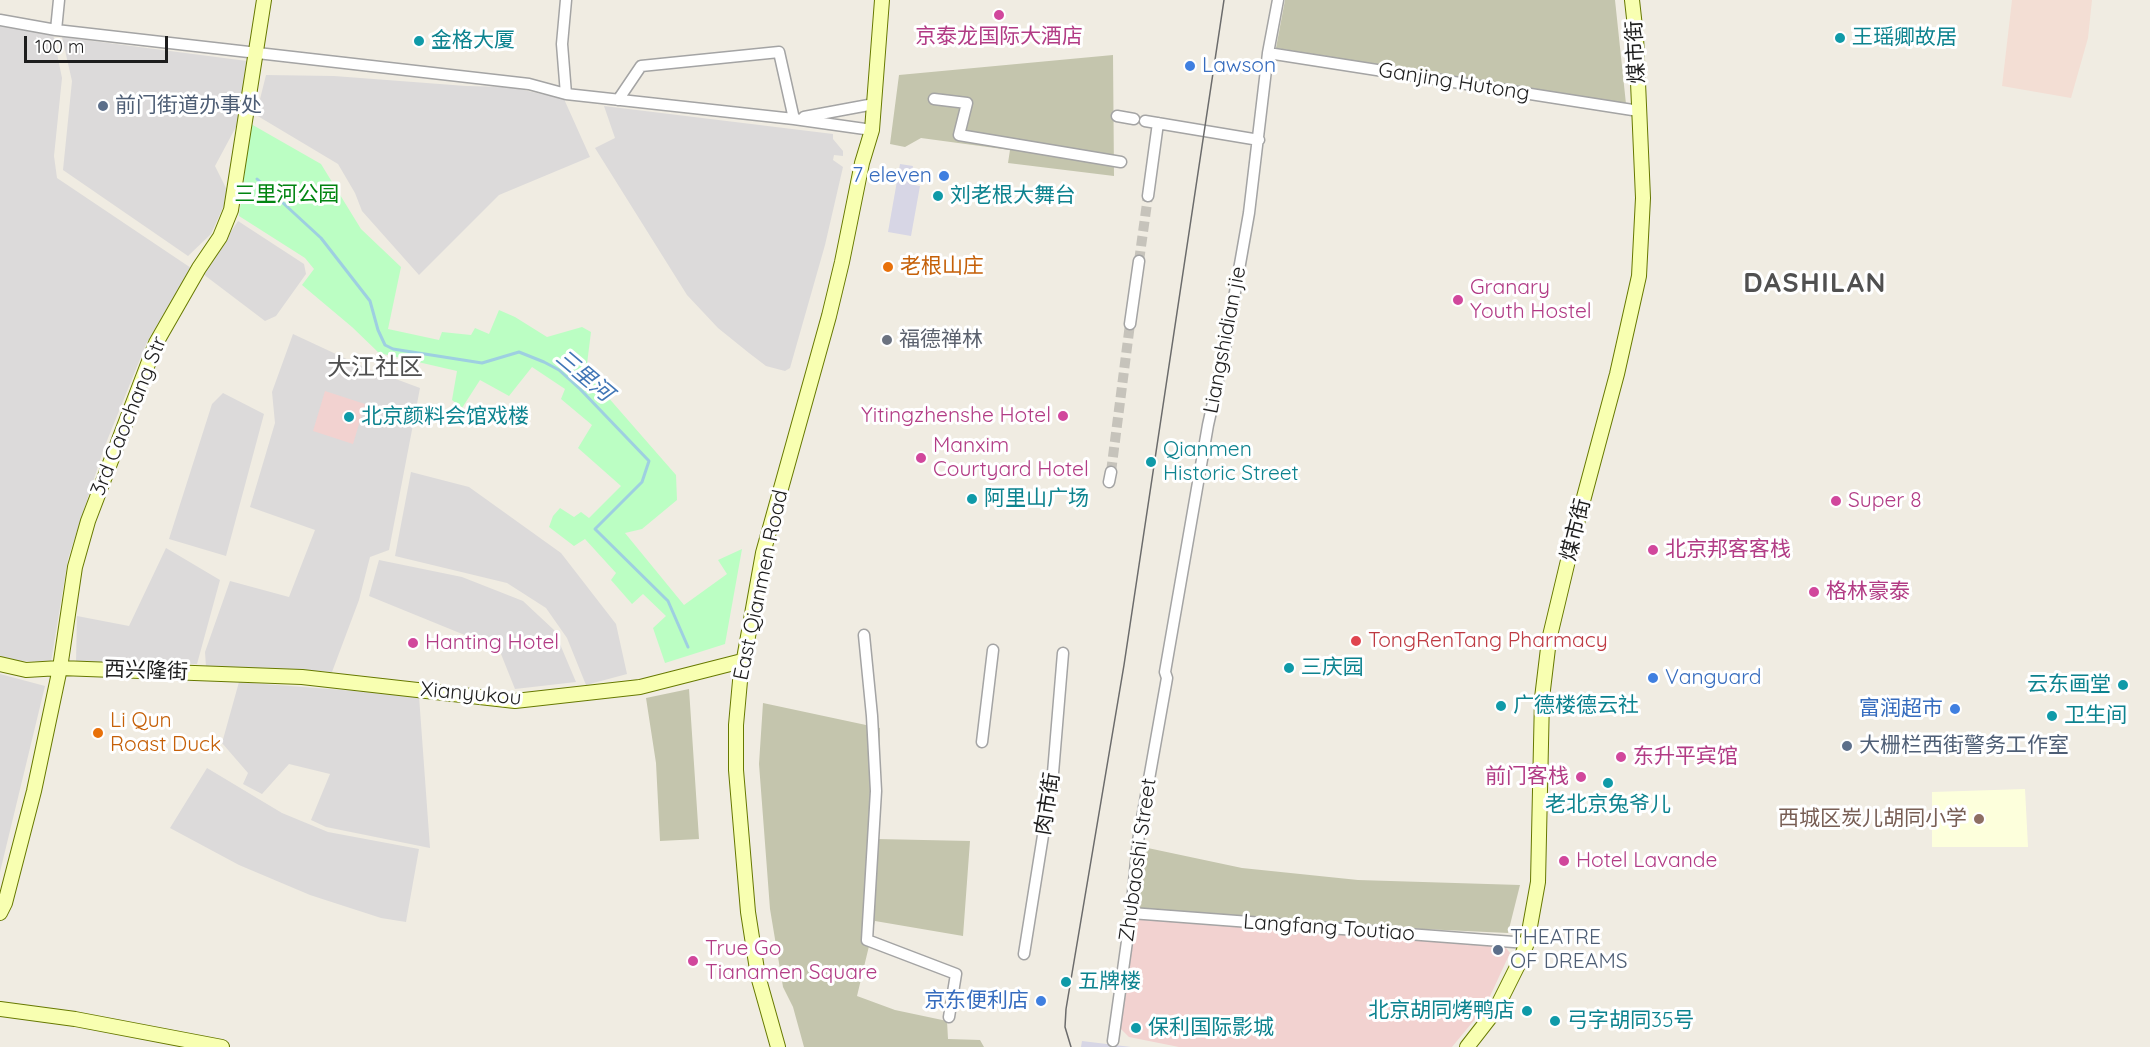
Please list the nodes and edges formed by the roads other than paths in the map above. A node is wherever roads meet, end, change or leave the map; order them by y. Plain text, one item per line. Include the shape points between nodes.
1 (59, 0) edge
2 (264, 0) edge
3 (566, 0) edge
4 (882, 0) edge
5 (1278, 0) edge
6 (1632, 0) edge
7 (0, 20) edge
8 (56, 30) junction
9 (256, 53) junction
10 (1268, 53) junction
11 (566, 94) junction
12 (934, 99) dead end
13 (618, 100) junction
14 (874, 104) junction
15 (1639, 111) junction
16 (1117, 116) dead end
17 (794, 119) junction
18 (1158, 123) junction
19 (872, 130) junction
20 (1259, 140) junction
21 (1121, 162) dead end
22 (1148, 196) tunnel mouth
23 (1139, 261) tunnel mouth
24 (1131, 324) tunnel mouth
25 (864, 635) dead end
26 (993, 650) dead end
27 (1063, 653) dead end
28 (742, 662) junction
29 (0, 664) edge
30 (60, 668) junction
31 (232, 674) joint
32 (1167, 678) joint
33 (982, 742) dead end
34 (0, 913) edge
35 (1131, 913) junction
36 (1527, 943) junction
37 (1024, 954) dead end
38 (0, 1009) edge
39 (949, 1017) dead end
40 (1113, 1041) dead end
41 (222, 1047) edge
42 (777, 1047) edge
43 (1467, 1047) edge

1 - 8 street
2 - 9 main road, 3rd Caochang Str
3 - 11 street via 562,44
4 - 14 main road, East Qianmen Road
5 - 10 street, Liangshidian jie
6 - 15 main road, 煤市街
7 - 8 street
8 - 9 street
9 - 11 street via 529,84
9 - 30 main road, 3rd Caochang Str via 231,210 220,237 156,343 88,521 75,567
10 - 15 street, Ganjing Hutong
10 - 20 street, Liangshidian jie
11 - 13 street
12 - 21 street via 967,103 958,135
13 - 17 street
13 - 17 street via 641,66 779,52
14 - 17 street
14 - 19 main road, East Qianmen Road
15 - 36 main road, 煤市街 via 1643,198 1639,276 1549,640 1542,698 1538,882
16 - 18 street
17 - 19 street
18 - 20 street
18 - 22 street
19 - 28 main road, East Qianmen Road via 829,316 763,553
20 - 32 street, Liangshidian jie
23 - 24 street
25 - 39 street via 876,791 867,940 956,974
26 - 33 street
27 - 37 street, 肉市街 via 1053,773
28 - 31 main road, Xianyukou via 639,687 515,701 334,679
28 - 42 main road, East Qianmen Road via 736,770 743,861 758,976
29 - 30 main road, 西兴隆街 via 26,670
30 - 31 main road, 西兴隆街
30 - 34 main road, 3rd Caochang Str via 34,791
32 - 35 street, Zhubaoshi Street via 1138,841
35 - 36 street, Langfang Toutiao
35 - 40 street, Zhubaoshi Street
36 - 43 main road, 煤市街 via 1495,1011
38 - 41 main road

